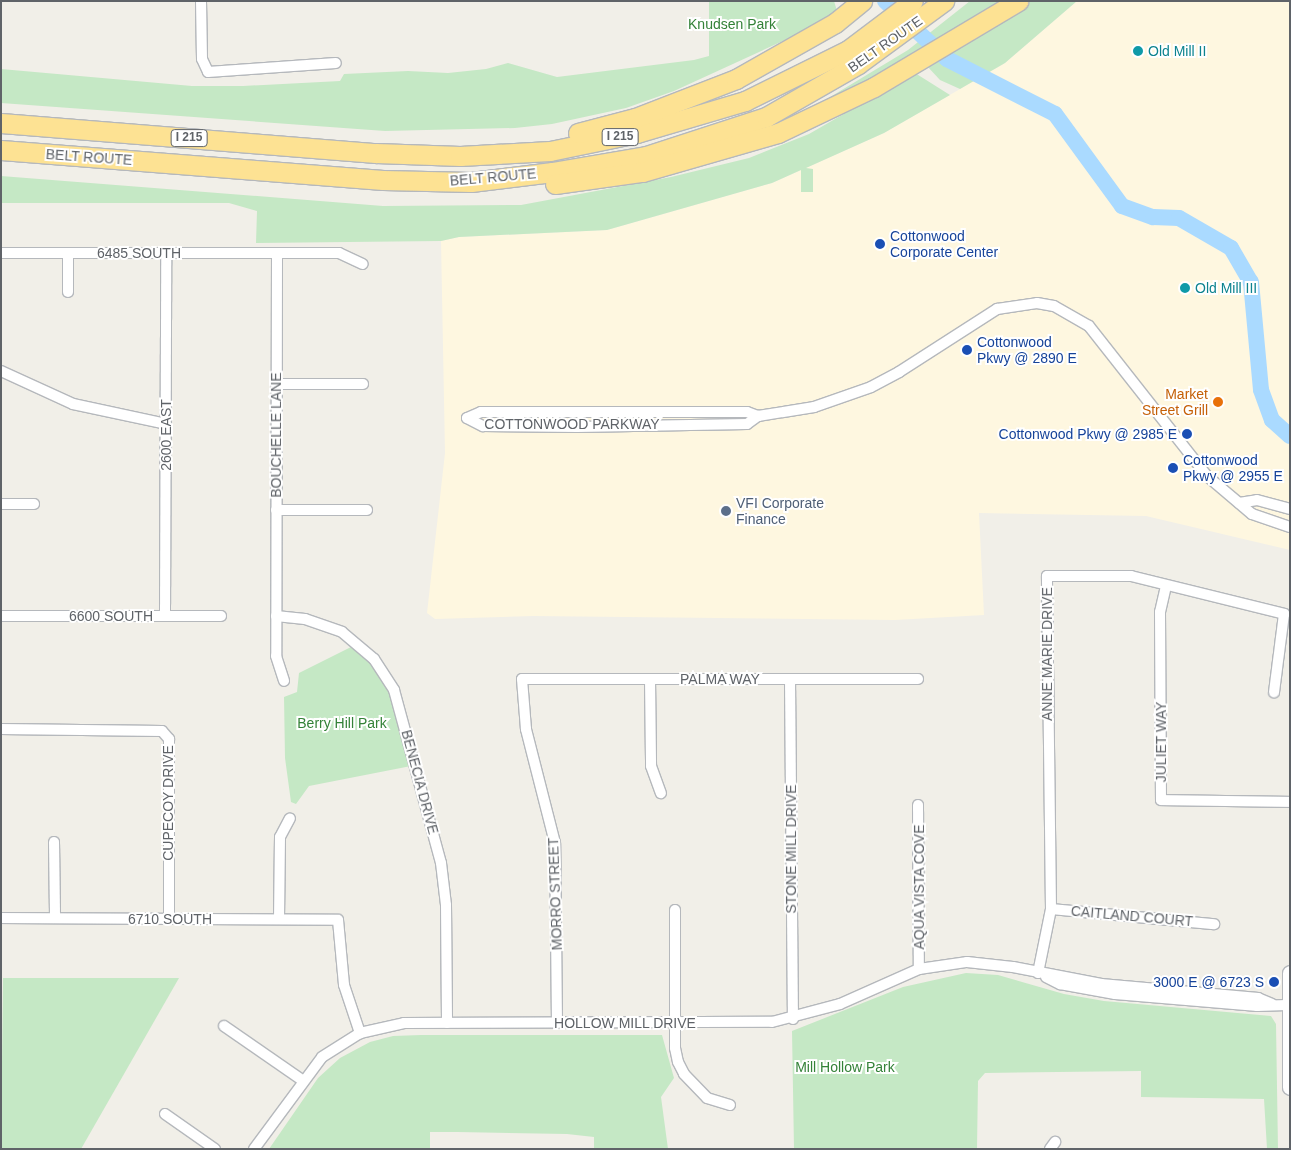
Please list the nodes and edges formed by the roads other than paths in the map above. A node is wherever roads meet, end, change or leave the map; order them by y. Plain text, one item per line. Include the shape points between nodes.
1 (201, 1) edge
2 (862, 1) edge
3 (914, 1) edge
4 (1018, 1) edge
5 (941, 4) edge
6 (853, 57) junction
7 (336, 63) dead end
8 (1, 123) edge
9 (1, 150) edge
10 (376, 153) junction
11 (471, 182) junction
12 (1, 253) edge
13 (68, 253) junction
14 (166, 253) junction
15 (277, 253) junction
16 (363, 264) dead end
17 (68, 292) dead end
18 (1, 371) edge
19 (276, 384) junction
20 (363, 384) dead end
21 (758, 416) junction
22 (166, 424) junction
23 (1239, 503) junction
24 (1, 504) edge
25 (34, 504) dead end
26 (1290, 508) edge
27 (276, 510) junction
28 (367, 510) dead end
29 (1290, 527) edge
30 (1166, 586) junction
31 (1, 616) edge
32 (165, 616) junction
33 (221, 616) dead end
34 (276, 616) junction
35 (522, 679) joint
36 (650, 679) junction
37 (790, 679) junction
38 (918, 679) dead end
39 (284, 681) dead end
40 (1274, 692) dead end
41 (1, 729) edge
42 (661, 793) dead end
43 (1290, 802) edge
44 (918, 804) dead end
45 (290, 818) dead end
46 (54, 842) dead end
47 (1051, 909) junction
48 (674, 910) dead end
49 (1, 918) edge
50 (55, 918) junction
51 (168, 918) junction
52 (279, 919) junction
53 (1214, 924) dead end
54 (919, 969) junction
55 (1038, 973) junction
56 (1290, 973) edge
57 (1287, 1005) junction
58 (793, 1019) junction
59 (447, 1023) junction
60 (557, 1023) junction
61 (674, 1024) junction
62 (224, 1026) dead end
63 (360, 1033) junction
64 (302, 1080) junction
65 (1290, 1087) edge
66 (730, 1105) dead end
67 (165, 1114) dead end
68 (215, 1149) edge
69 (254, 1149) edge

1 - 7 street via 202,59 206,70 215,74
2 - 10 highway via 835,23 736,79 635,118 546,139
3 - 6 highway, BELT ROUTE / I 215
4 - 11 highway via 874,88 778,132 642,172 557,184
5 - 6 highway, BELT ROUTE / I 215
6 - 10 highway, BELT ROUTE / I 215 via 745,101 637,133 550,151 460,156
6 - 11 highway, BELT ROUTE / I 215 via 766,117 646,156
8 - 10 highway, BELT ROUTE / I 215
9 - 11 highway, BELT ROUTE / I 215 via 383,180
12 - 13 street, 6485 SOUTH
13 - 14 street, 6485 SOUTH
13 - 17 street
14 - 15 street, 6485 SOUTH
14 - 22 street, 2600 EAST
15 - 16 street, 6485 SOUTH via 339,253
15 - 19 street, BOUCHELLE LANE
18 - 22 street via 73,404
19 - 20 street
19 - 27 street, BOUCHELLE LANE
21 - 21 street, COTTONWOOD PARKWAY via 738,412 490,412 467,418 483,426 617,427 747,424
21 - 23 street, COTTONWOOD PARKWAY via 814,407 871,387 997,309 1016,304 1054,306 1089,326 1188,455
22 - 32 street, 2600 EAST
23 - 26 street via 1257,500
23 - 29 street, COTTONWOOD PARKWAY via 1252,514
24 - 25 street
27 - 28 street
27 - 34 street, BOUCHELLE LANE
30 - 40 street, ANNE MARIE DRIVE via 1284,614
30 - 43 street, JULIET WAY via 1160,612 1161,800
30 - 47 street, ANNE MARIE DRIVE via 1131,576 1046,576
31 - 32 street, 6600 SOUTH
32 - 33 street, 6600 SOUTH
34 - 39 street, BOUCHELLE LANE via 276,656
34 - 59 street, BENECIA DRIVE via 305,619 342,632 374,659 394,690 441,863 446,905
35 - 36 street, PALMA WAY
35 - 60 street, MORRO STREET via 526,729 555,843
36 - 37 street, PALMA WAY
36 - 42 street via 651,766
37 - 38 street, PALMA WAY
37 - 58 street, STONE MILL DRIVE
41 - 51 street, CUPECOY DRIVE via 162,731 169,739
44 - 54 street, AQUA VISTA COVE
45 - 52 street via 280,837
46 - 50 street
47 - 53 street, CAITLAND COURT
47 - 55 street, ANNE MARIE DRIVE
48 - 61 street
49 - 50 street, 6710 SOUTH
50 - 51 street, 6710 SOUTH
51 - 52 street, 6710 SOUTH
52 - 63 street, 6710 SOUTH via 338,920 344,985
54 - 55 street, HOLLOW MILL DRIVE via 986,963
54 - 58 street, HOLLOW MILL DRIVE via 840,1004
55 - 57 street, HOLLOW MILL DRIVE via 1116,986 1258,998 1272,1004
56 - 57 main road
57 - 65 main road
58 - 61 street, HOLLOW MILL DRIVE via 746,1024
59 - 60 street, HOLLOW MILL DRIVE
59 - 63 street, HOLLOW MILL DRIVE via 404,1023
60 - 61 street, HOLLOW MILL DRIVE
61 - 66 street via 674,1048 684,1074 707,1098
62 - 64 street
63 - 64 street, HOLLOW MILL DRIVE via 328,1052
64 - 69 street, HOLLOW MILL DRIVE
67 - 68 street

